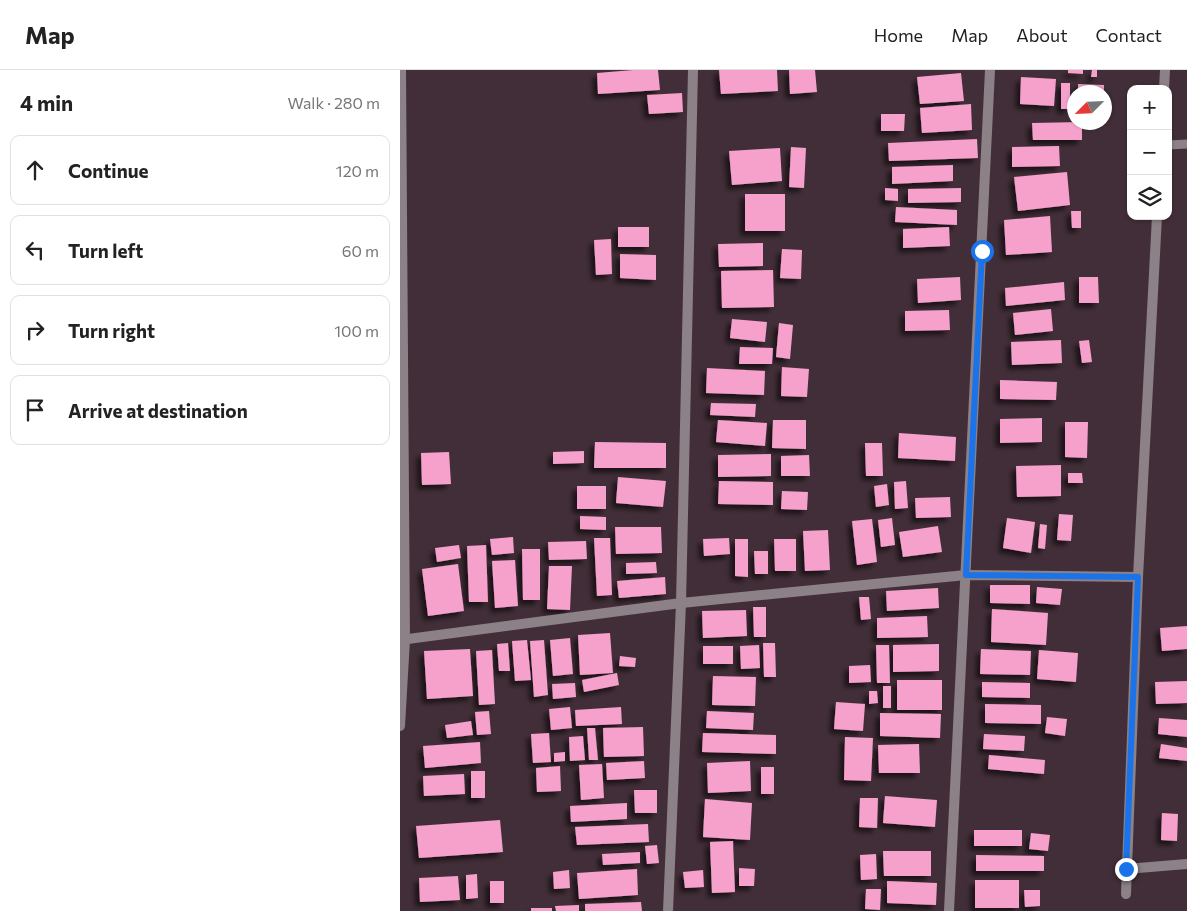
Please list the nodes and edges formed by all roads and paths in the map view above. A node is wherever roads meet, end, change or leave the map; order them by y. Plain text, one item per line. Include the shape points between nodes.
1 (401, 70) edge
2 (693, 70) edge
3 (990, 70) edge
4 (1165, 70) edge
5 (1164, 85) edge
6 (1187, 144) edge
7 (1172, 145) edge
8 (1157, 220) edge
9 (966, 575) junction
10 (1138, 577) junction
11 (681, 604) junction
12 (402, 640) edge
13 (400, 726) edge
14 (1187, 864) edge
15 (1126, 869) junction
16 (1126, 894) dead end
17 (668, 911) edge
18 (949, 911) edge

1 - 12 street
2 - 11 street
3 - 9 street
4 - 5 street
6 - 7 lane
8 - 10 street
9 - 10 street
9 - 11 street
9 - 18 street
10 - 15 street
11 - 12 street
11 - 17 street
12 - 13 street
14 - 15 street
15 - 16 street

